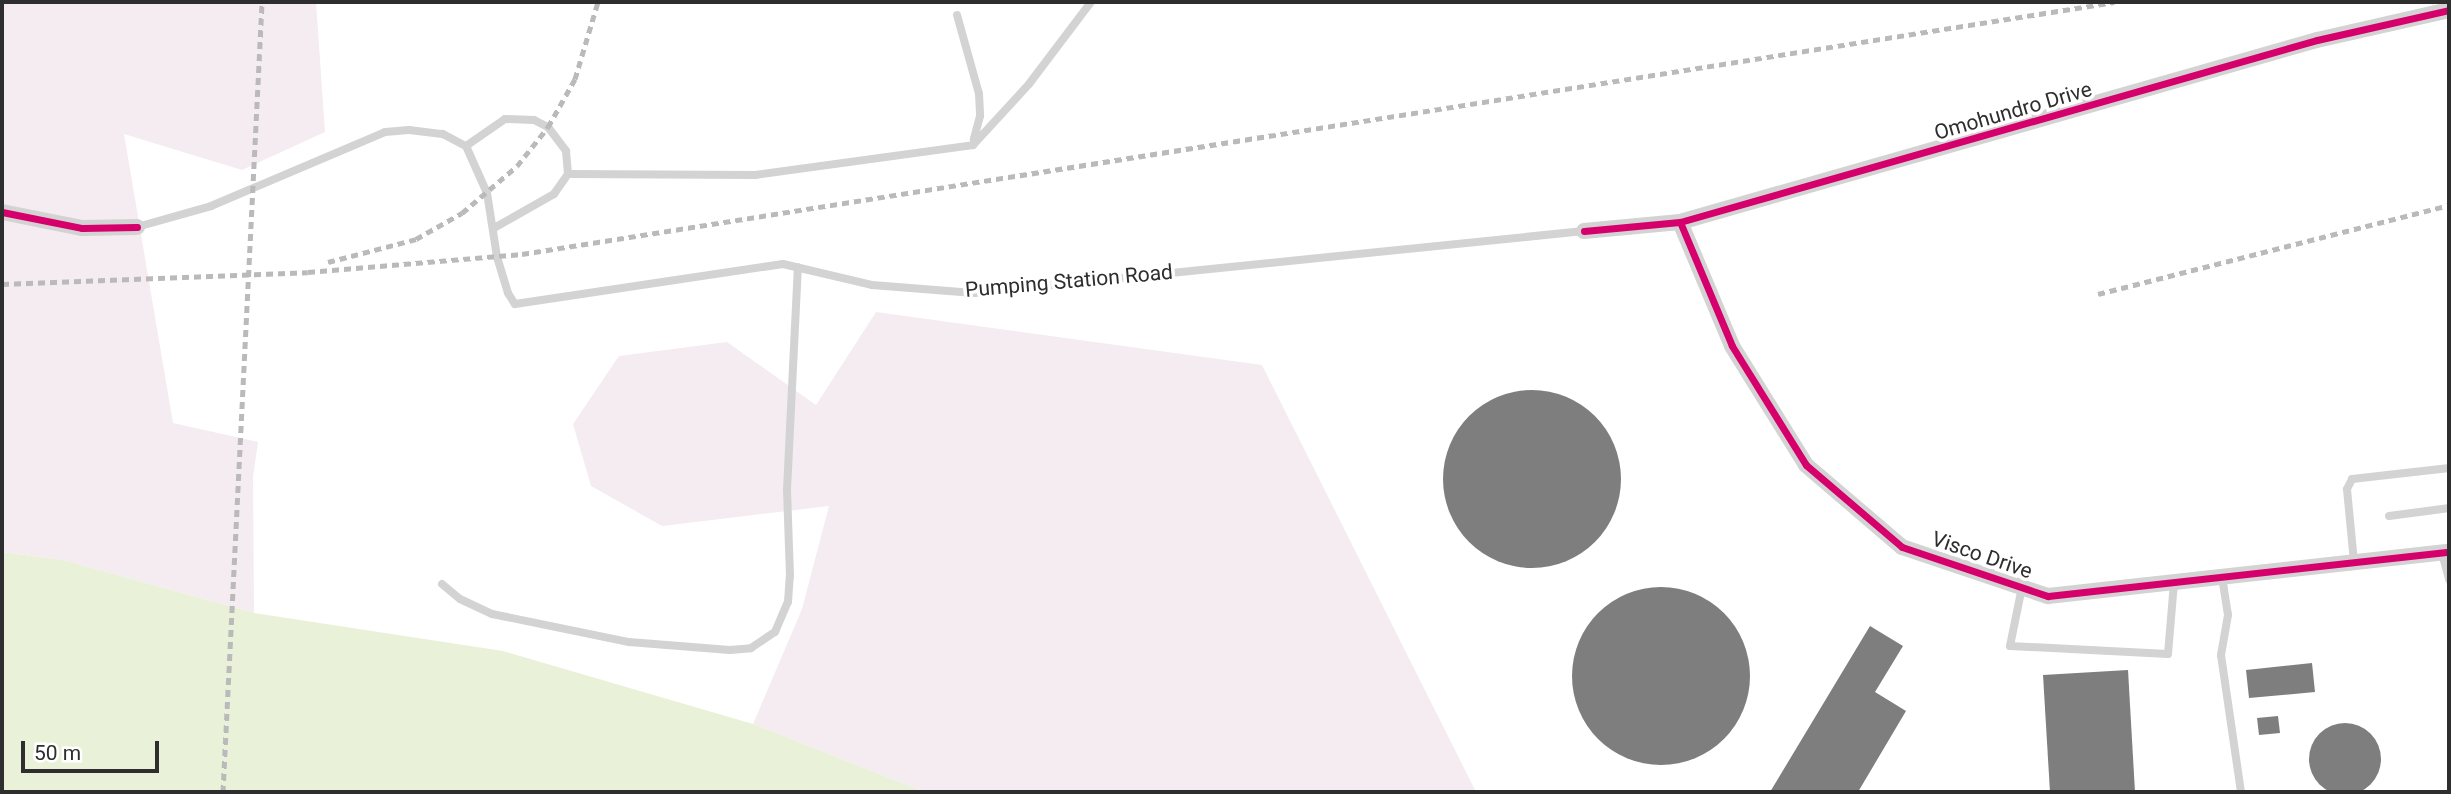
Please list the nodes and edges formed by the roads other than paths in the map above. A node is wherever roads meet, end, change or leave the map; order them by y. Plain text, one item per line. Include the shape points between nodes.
1 (1091, 2) edge
2 (2449, 10) edge
3 (957, 15) dead end
4 (973, 145) junction
5 (466, 146) junction
6 (568, 174) junction
7 (2, 212) edge
8 (1680, 222) junction
9 (137, 227) joint
10 (496, 228) junction
11 (1584, 231) joint
12 (798, 267) junction
13 (2449, 468) edge
14 (2449, 508) edge
15 (2389, 516) dead end
16 (2446, 552) edge
17 (2354, 562) junction
18 (2222, 577) junction
19 (2449, 580) edge
20 (2174, 582) junction
21 (442, 584) dead end
22 (2022, 587) junction
23 (2241, 792) edge

1 - 4 lane via 1029,84
2 - 8 street, Omohundro Drive via 2317,40
3 - 4 lane via 979,94 980,116
4 - 6 lane via 755,176
5 - 6 lane via 505,119 534,120 557,136 566,151
5 - 9 lane via 443,134 385,132 211,206
5 - 10 lane
6 - 10 lane via 554,194
7 - 9 street via 82,228
8 - 11 street, Omohundro Drive
8 - 22 street, Visco Drive via 1732,346 1806,465 1902,547
10 - 12 lane, Pumping Station Road via 498,257 515,304 783,264
11 - 12 lane, Pumping Station Road via 974,293 872,285
12 - 21 lane via 787,489 790,576 788,602 775,632 751,648 730,650 629,642 492,614 460,599
13 - 17 lane via 2353,480 2347,489
14 - 15 lane
16 - 17 street, Visco Drive
16 - 19 lane
17 - 18 street, Visco Drive
18 - 20 street, Visco Drive
18 - 23 lane via 2228,615 2221,654
20 - 22 street, Visco Drive via 2049,596
20 - 22 lane via 2168,654 2010,646

